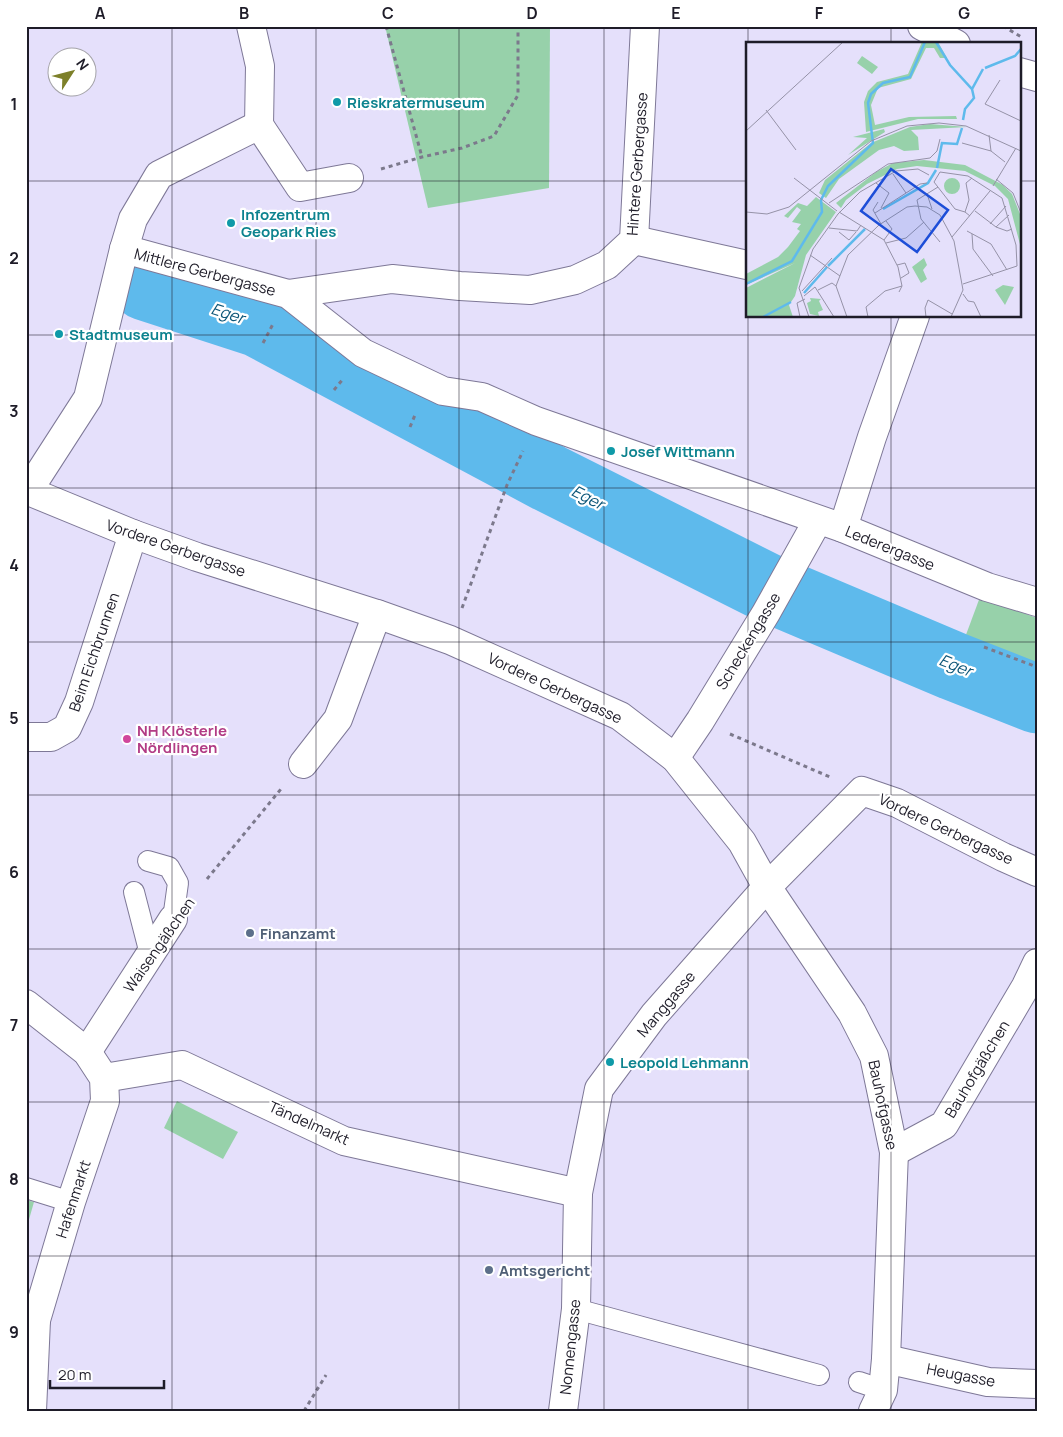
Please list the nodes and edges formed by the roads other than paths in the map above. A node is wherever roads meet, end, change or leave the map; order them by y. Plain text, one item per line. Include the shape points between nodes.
1 (251, 26) edge
2 (645, 26) edge
3 (922, 26) edge
4 (952, 42) edge
5 (1020, 72) edge
6 (1037, 77) edge
7 (259, 125) junction
8 (349, 178) road end
9 (634, 240) junction
10 (124, 249) junction
11 (746, 265) edge
12 (288, 294) junction
13 (914, 318) edge
14 (27, 490) edge
15 (744, 492) joint
16 (830, 524) junction
17 (133, 534) junction
18 (1037, 602) edge
19 (377, 614) junction
20 (26, 738) edge
21 (675, 758) junction
22 (303, 764) dead end
23 (148, 861) dead end
24 (1037, 872) edge
25 (767, 887) junction
26 (134, 892) dead end
27 (173, 919) joint
28 (150, 954) junction
29 (1037, 963) edge
30 (26, 1004) edge
31 (88, 1052) junction
32 (104, 1078) junction
33 (894, 1152) junction
34 (26, 1188) edge
35 (578, 1193) junction
36 (71, 1202) junction
37 (576, 1309) junction
38 (31, 1318) edge
39 (886, 1360) junction
40 (819, 1375) dead end
41 (1037, 1384) edge
42 (872, 1394) edge
43 (32, 1411) edge
44 (563, 1411) edge

1 - 7 street via 260,66
2 - 9 street, Hintere Gerbergasse
3 - 4 street
5 - 6 street
7 - 8 street via 300,187
7 - 10 street via 158,175 133,219
9 - 11 street
9 - 12 street, Hintere Gerbergasse via 607,265 575,280 530,290 392,278
10 - 12 street, Mittlere Gerbergasse
10 - 14 street, Mittlere Gerbergasse via 88,398
12 - 15 street, Mittlere Gerbergasse via 363,353 443,391 482,396 536,420
13 - 16 street, Scheckengasse via 872,437
14 - 17 street, Vordere Gerbergasse
15 - 16 street, Lederergasse
16 - 18 street, Lederergasse via 987,587
16 - 21 street, Scheckengasse via 788,572 766,614
17 - 19 street, Vordere Gerbergasse
17 - 20 street, Beim Eichbrunnen via 79,702 67,728 51,737
19 - 21 street, Vordere Gerbergasse via 450,640 620,716
19 - 22 street via 338,719
21 - 25 street, Vordere Gerbergasse via 742,842
23 - 27 lane via 169,867 178,883
24 - 25 street, Vordere Gerbergasse via 897,803 862,791
25 - 33 street, Bauhofgasse via 852,1013 874,1056
25 - 35 street, Manggasse via 654,1015 600,1089
26 - 28 lane
27 - 28 street, Waisengäßchen
28 - 31 street, Waisengäßchen
29 - 33 street, Bauhofgäßchen via 944,1125
30 - 31 street
31 - 32 street
32 - 35 street, Tändelmarkt via 182,1065 344,1140
32 - 36 street, Hafenmarkt via 105,1101
33 - 39 street, Bauhofgasse
34 - 36 lane
35 - 37 street, Nonnengasse
36 - 38 street, Hafenmarkt
37 - 40 lane
37 - 44 street, Nonnengasse
38 - 43 street, Hafenmarkt
39 - 41 street, Heugasse via 988,1382
39 - 42 street, Bauhofgasse

